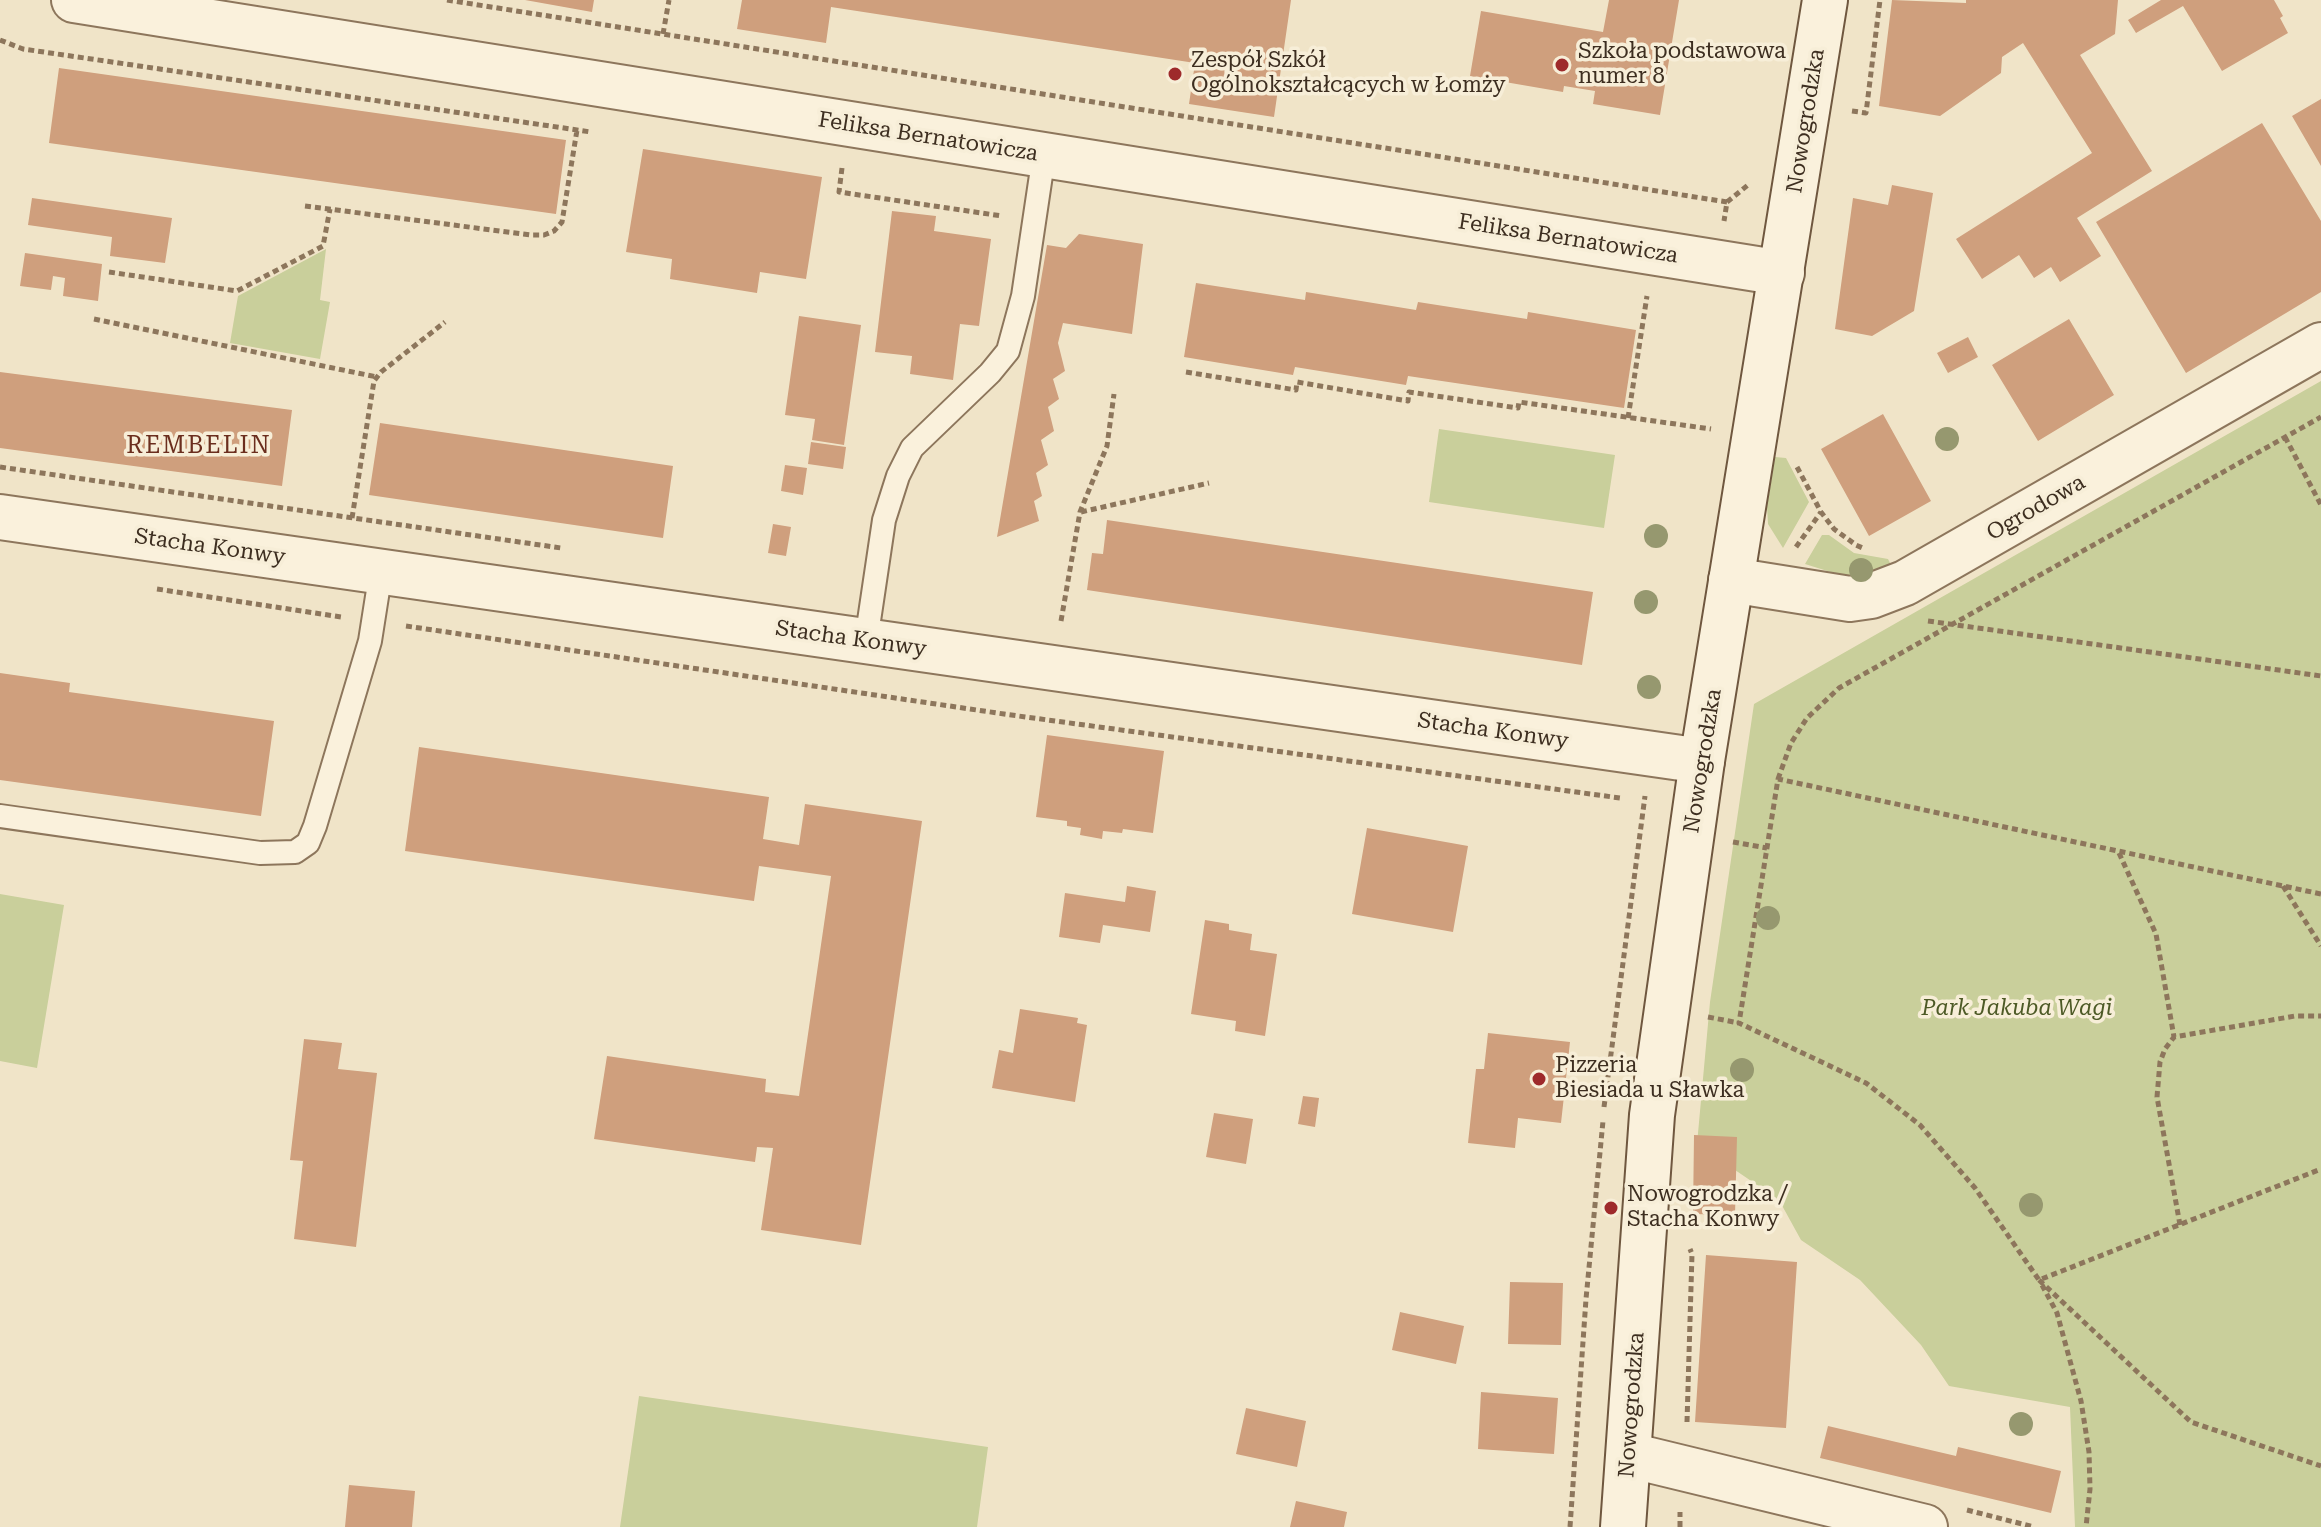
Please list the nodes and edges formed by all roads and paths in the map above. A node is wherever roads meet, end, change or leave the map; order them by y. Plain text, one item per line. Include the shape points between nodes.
1 (74, 0) edge
2 (447, 0) edge
3 (669, 0) edge
4 (1825, 0) edge
5 (1880, 0) edge
6 (663, 34) junction
7 (0, 40) edge
8 (1841, 110) dead end
9 (577, 130) junction
10 (602, 133) dead end
11 (1044, 155) junction
12 (827, 166) dead end
13 (305, 206) dead end
14 (330, 209) junction
15 (1035, 220) junction
16 (1717, 263) junction
17 (109, 272) dead end
18 (1782, 273) junction
19 (1663, 296) dead end
20 (94, 319) dead end
21 (445, 322) dead end
22 (2321, 345) edge
23 (1186, 372) dead end
24 (377, 377) junction
25 (1114, 394) dead end
26 (2321, 417) edge
27 (1628, 418) junction
28 (1755, 435) junction
29 (2285, 437) junction
30 (0, 467) edge
31 (1209, 483) dead end
32 (2321, 505) edge
33 (1080, 512) junction
34 (0, 517) edge
35 (352, 518) junction
36 (573, 550) dead end
37 (1877, 552) dead end
38 (381, 571) junction
39 (1731, 580) junction
40 (155, 588) dead end
41 (1050, 619) dead end
42 (1921, 619) dead end
43 (372, 621) junction
44 (1061, 621) junction
45 (1077, 623) dead end
46 (1949, 626) junction
47 (866, 641) junction
48 (2321, 676) edge
49 (1702, 761) junction
50 (1778, 779) junction
51 (1645, 802) dead end
52 (0, 816) edge
53 (2119, 853) junction
54 (2283, 886) junction
55 (2321, 894) edge
56 (2321, 946) edge
57 (1698, 1015) dead end
58 (2321, 1016) edge
59 (1739, 1023) junction
60 (2174, 1037) junction
61 (2321, 1169) edge
62 (2180, 1225) junction
63 (1688, 1246) dead end
64 (2039, 1280) junction
65 (1687, 1425) dead end
66 (1629, 1455) junction
67 (2321, 1466) edge
68 (1571, 1515) dead end
69 (1570, 1527) edge
70 (1623, 1527) edge
71 (1925, 1527) edge
72 (2086, 1527) edge

1 - 11 street, Feliksa Bernatowicza
2 - 6 path
3 - 6 path
4 - 18 street, Nowogrodzka
5 - 8 path via 1866,113
6 - 16 path via 1727,202
7 - 9 path via 38,51
9 - 10 path
9 - 14 path via 562,222 544,235
11 - 15 lane
11 - 16 street, Feliksa Bernatowicza
12 - 15 path via 843,168 839,192
13 - 14 path
14 - 17 path via 323,246 237,291
15 - 47 lane via 1008,351 912,448 898,476 884,520
16 - 18 street, Feliksa Bernatowicza
18 - 28 street, Nowogrodzka
19 - 27 path via 1647,294
20 - 24 path
21 - 24 path
22 - 39 street, Ogrodowa via 1905,583 1850,599
23 - 27 path via 1296,390 1297,382 1408,401 1409,392
24 - 35 path
25 - 33 path via 1107,446
26 - 29 path
27 - 28 path
28 - 37 path via 1789,440 1797,467 1834,529
28 - 39 street, Nowogrodzka
29 - 32 path
29 - 46 path
30 - 35 path
31 - 33 path
33 - 44 path
34 - 38 street, Stacha Konwy
35 - 36 path
38 - 43 lane
38 - 47 street, Stacha Konwy
39 - 49 street, Nowogrodzka
40 - 43 path
41 - 44 path
42 - 46 path
43 - 51 path
43 - 52 lane via 315,826 308,843 295,852 260,853
44 - 45 path
46 - 48 path
46 - 50 path via 1839,688 1807,718
47 - 49 street, Stacha Konwy
49 - 66 street, Nowogrodzka via 1652,1115
50 - 53 path
50 - 59 path
53 - 54 path
53 - 60 path via 2156,934
54 - 55 path
54 - 56 path
57 - 59 path
58 - 60 path
59 - 64 path via 1866,1083 1920,1125 1975,1188
60 - 62 path via 2160,1062 2157,1097
61 - 62 path
62 - 64 path
63 - 65 path via 1692,1254
64 - 67 path via 2191,1422
64 - 72 path via 2057,1313 2081,1401 2089,1452
66 - 70 street, Nowogrodzka
66 - 71 street
68 - 69 path

